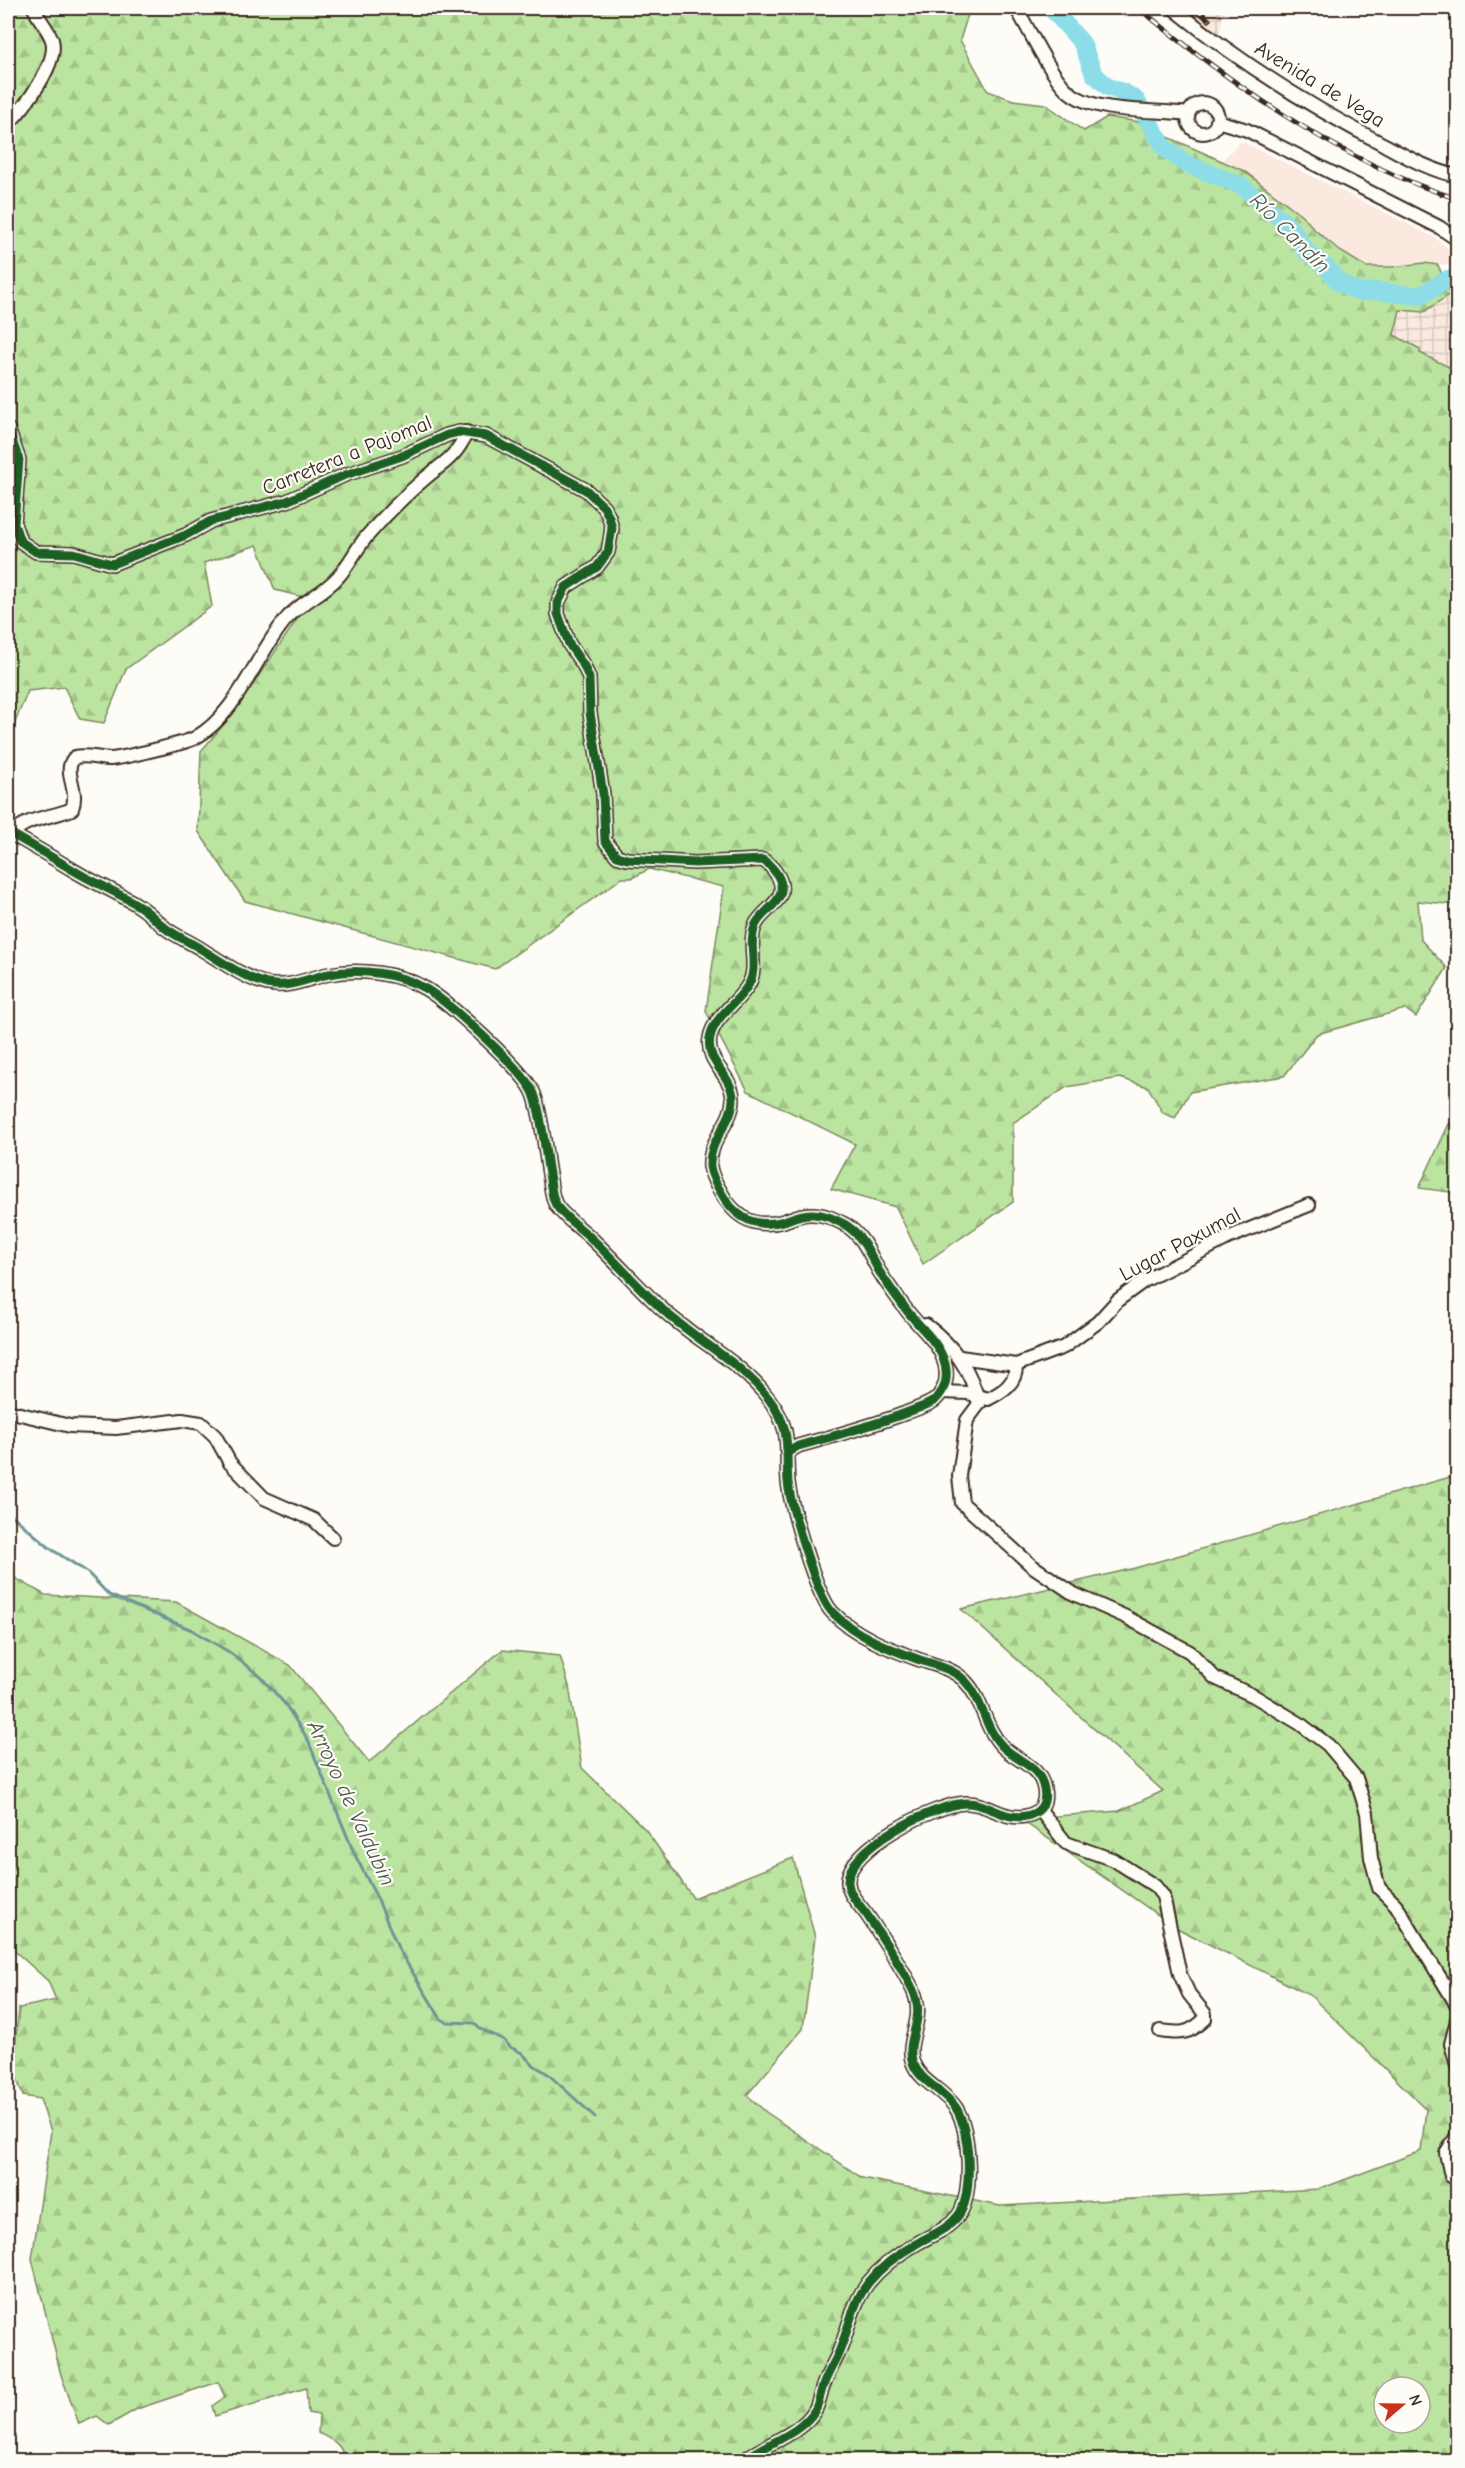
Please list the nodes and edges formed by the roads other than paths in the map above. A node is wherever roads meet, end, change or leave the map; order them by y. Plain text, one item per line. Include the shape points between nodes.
1 (34, 8) edge
2 (1016, 8) edge
3 (1173, 8) edge
4 (1188, 114) junction
5 (1217, 121) junction
6 (8, 124) edge
7 (1458, 176) edge
8 (1458, 240) edge
9 (8, 429) edge
10 (466, 432) junction
11 (10, 833) edge
12 (1309, 1205) dead end
13 (913, 1320) junction
14 (960, 1357) junction
15 (1016, 1365) junction
16 (941, 1392) junction
17 (977, 1395) junction
18 (8, 1411) edge
19 (790, 1451) junction
20 (333, 1538) dead end
21 (1040, 1810) junction
22 (1458, 2007) edge
23 (1458, 2016) edge
24 (1160, 2031) dead end
25 (1458, 2069) edge
26 (1458, 2134) edge
27 (1458, 2180) edge
28 (744, 2460) edge

1 - 6 street via 52,40 52,59
2 - 4 street via 1067,90 1084,102
3 - 7 street, Avenida de Vega via 1250,65 1328,115 1408,157
4 - 5 street via 1193,106 1206,103 1214,108
4 - 5 street via 1189,124 1197,132 1207,132
5 - 8 street via 1247,130 1440,227
9 - 10 street, Carretera a Pajomal via 19,460 14,524 20,541 36,552 74,552 112,564 211,521 286,501 447,435
10 - 11 street via 463,444 387,514 338,577 288,617 227,711 208,730 192,739 115,759 75,757 69,773 75,789 72,809 29,821
10 - 13 street, Carretera a Pajomal via 486,436 586,490 609,516 609,552 592,571 567,588 558,603 569,644 589,678 607,846 627,859 695,863 763,860 781,886 778,898 756,923 752,935 751,980 710,1036 710,1054 733,1096 711,1155 711,1174 717,1187 734,1213 747,1220 776,1223 810,1214 827,1216 845,1225 864,1242
11 - 19 street via 138,904 168,930 263,983 288,985 331,974 364,972 411,981 457,1012 530,1085 552,1194 560,1211 665,1312 743,1372 776,1410
12 - 15 street, Lugar Paxumal via 1230,1237 1144,1281 1073,1342
13 - 14 street via 924,1323
13 - 16 street, Carretera a Pajomal via 944,1360 947,1377
14 - 15 street
14 - 17 street
15 - 17 street via 1017,1372 1000,1394 988,1399
16 - 17 street
16 - 19 street via 936,1399 917,1408
17 - 22 street via 979,1404 967,1420 959,1476 962,1503 1031,1565 1074,1594 1190,1652 1215,1678 1254,1696 1328,1745 1356,1778 1378,1888 1396,1905
18 - 20 street via 70,1426 123,1427 182,1420 201,1423 215,1436 230,1463 264,1498 314,1520
19 - 21 street via 788,1490 824,1600 858,1632 952,1671 966,1681 995,1739 1038,1774 1045,1801
21 - 24 street via 1066,1843 1114,1860 1163,1896 1180,1974 1205,2019 1188,2033
21 - 28 street via 1012,1817 985,1805 945,1806 890,1834 850,1868 847,1881 852,1896 914,1992 919,2011 911,2059 917,2071 960,2113 967,2195 954,2221 894,2258 863,2290 814,2411 790,2433
23 - 25 street via 1451,2044
26 - 27 street via 1446,2153 1451,2176

